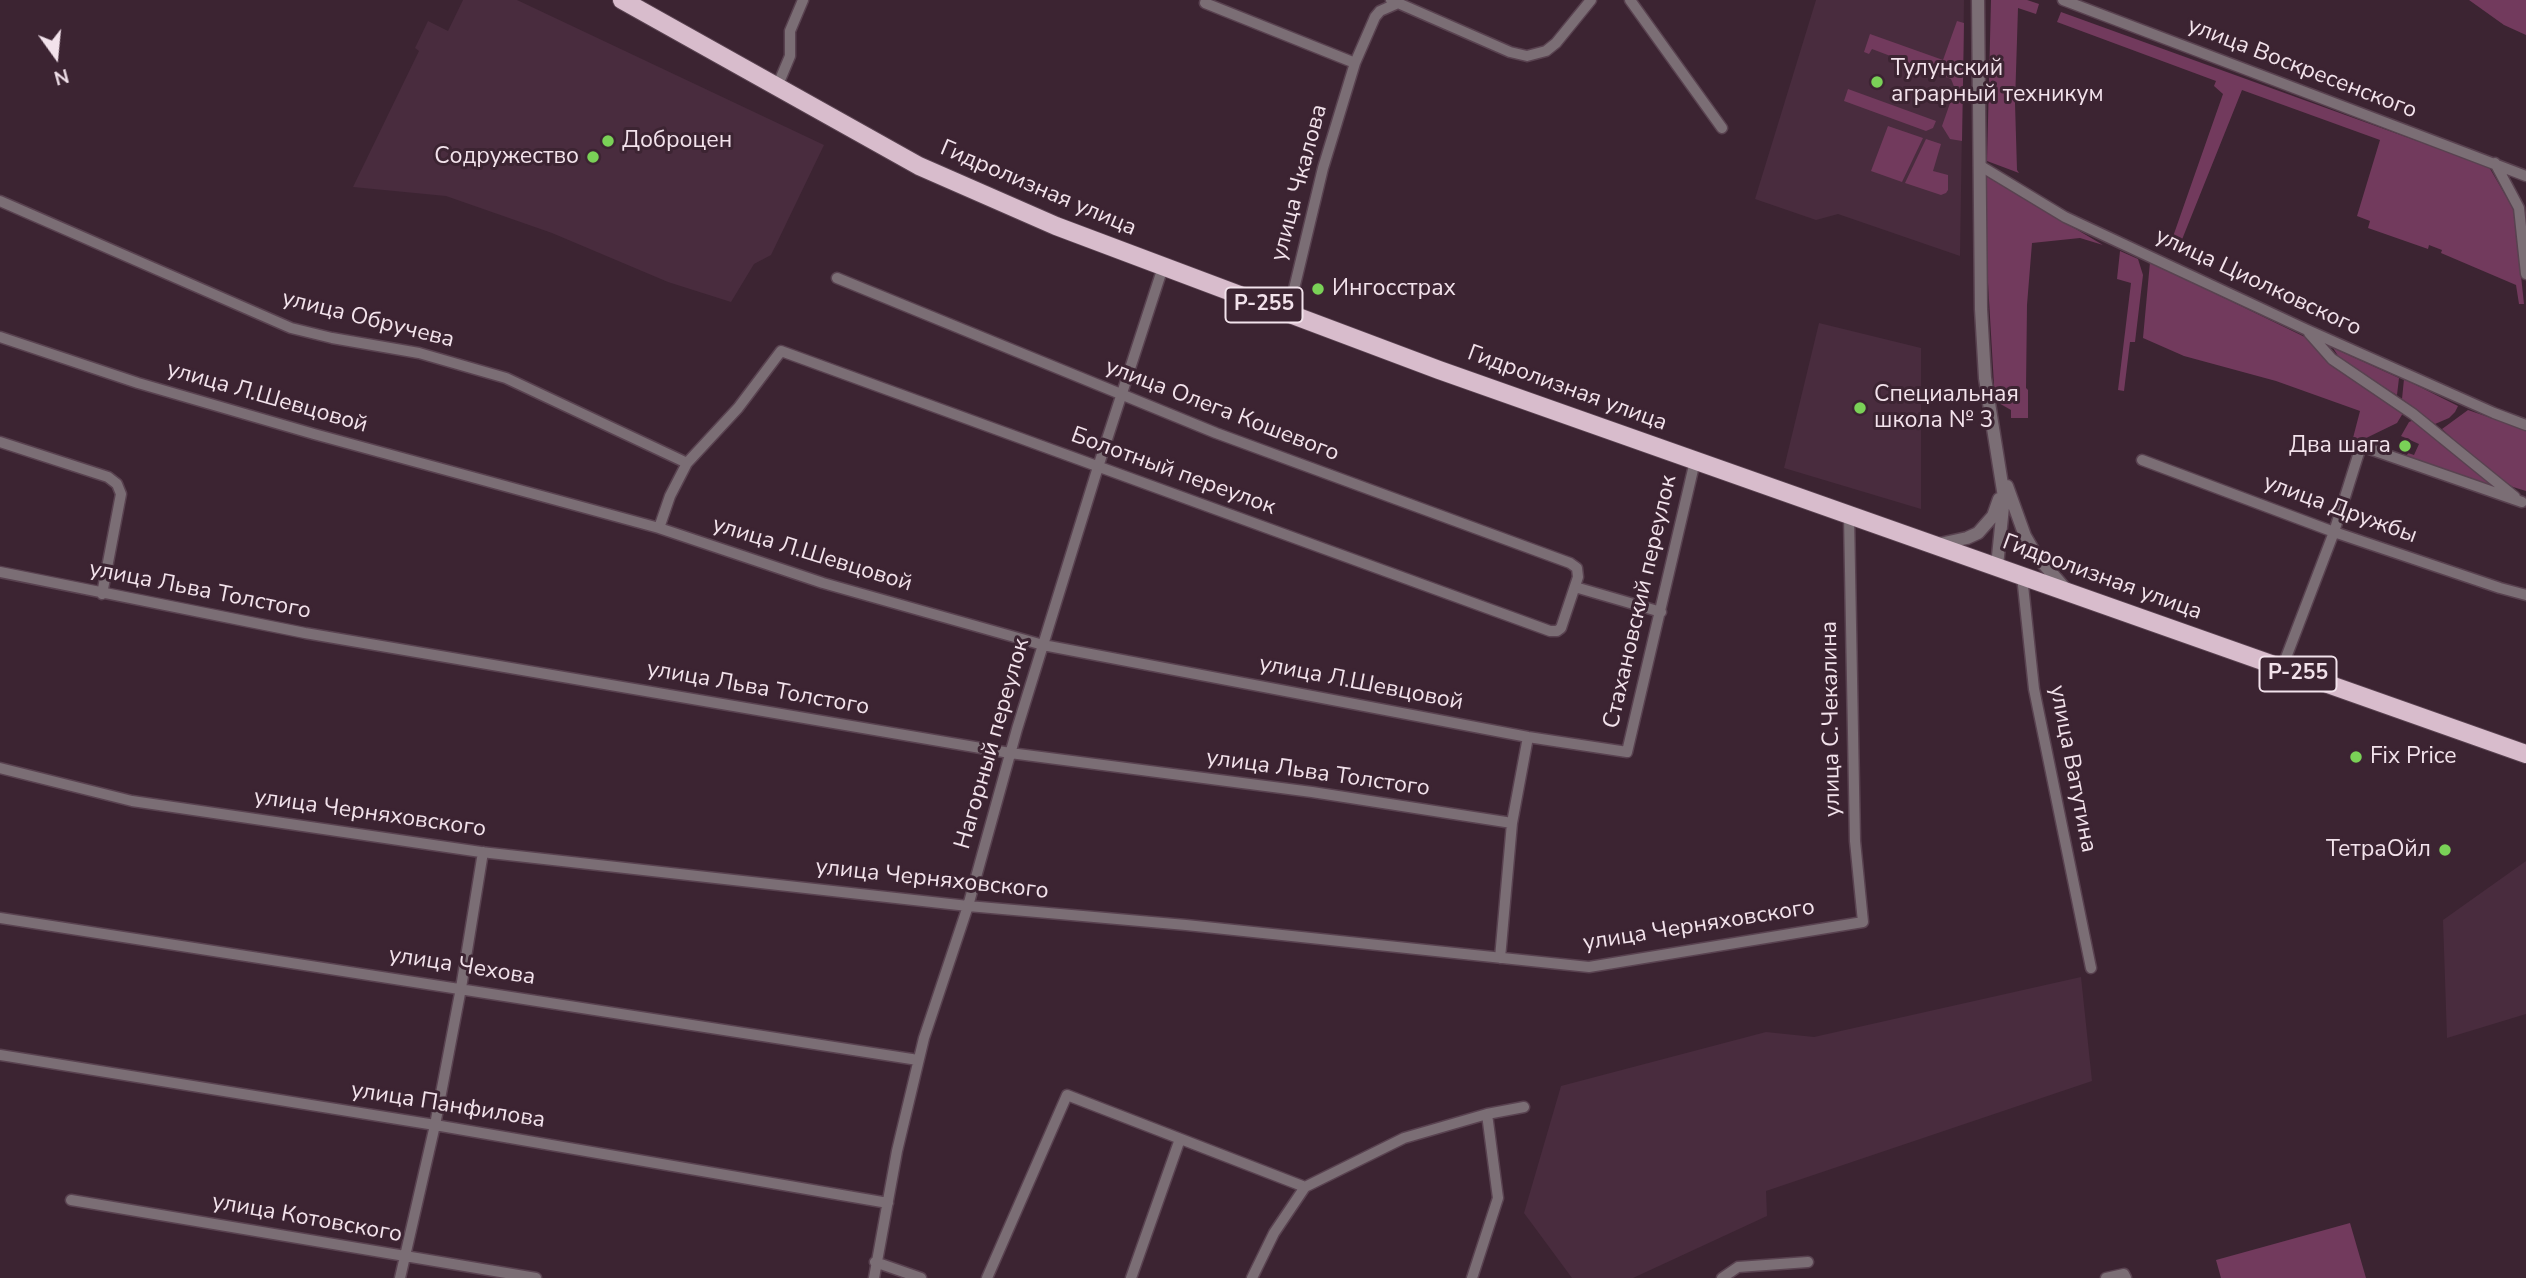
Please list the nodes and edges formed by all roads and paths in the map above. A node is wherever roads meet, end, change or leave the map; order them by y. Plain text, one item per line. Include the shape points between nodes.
1 (622, 0) edge
2 (803, 0) edge
3 (1206, 0) edge
4 (1591, 0) edge
5 (1630, 0) edge
6 (1978, 0) edge
7 (2063, 0) edge
8 (1394, 2) edge
9 (1355, 63) junction
10 (777, 87) junction
11 (1721, 128) dead end
12 (2495, 163) junction
13 (1979, 165) junction
14 (2526, 176) edge
15 (0, 201) edge
16 (2523, 203) edge
17 (1163, 267) junction
18 (2526, 274) edge
19 (837, 278) dead end
20 (1287, 314) junction
21 (2305, 329) junction
22 (0, 337) edge
23 (1121, 395) junction
24 (2526, 425) edge
25 (0, 442) edge
26 (1997, 457) junction
27 (2142, 460) dead end
28 (1695, 461) junction
29 (687, 463) junction
30 (1098, 467) junction
31 (2001, 481) junction
32 (2524, 503) edge
33 (1849, 516) junction
34 (659, 528) junction
35 (2334, 532) junction
36 (1935, 545) junction
37 (1997, 566) junction
38 (0, 572) edge
39 (2022, 576) junction
40 (1575, 587) junction
41 (2070, 593) junction
42 (102, 594) junction
43 (2526, 595) edge
44 (1661, 611) junction
45 (1043, 645) junction
46 (2282, 668) junction
47 (1528, 737) junction
48 (1627, 752) joint
49 (1010, 753) junction
50 (2526, 754) edge
51 (0, 768) edge
52 (1512, 823) junction
53 (483, 852) junction
54 (968, 906) junction
55 (0, 918) edge
56 (1863, 922) joint
57 (1500, 957) junction
58 (2091, 968) dead end
59 (461, 988) junction
60 (0, 1055) edge
61 (918, 1060) junction
62 (1524, 1107) dead end
63 (1487, 1114) junction
64 (435, 1125) junction
65 (1180, 1139) junction
66 (1305, 1187) junction
67 (71, 1200) dead end
68 (888, 1203) junction
69 (404, 1256) junction
70 (876, 1262) junction
71 (1808, 1262) dead end
72 (2125, 1276) edge
73 (400, 1278) edge
74 (536, 1278) edge
75 (874, 1278) edge
76 (920, 1278) edge
77 (987, 1278) edge
78 (1131, 1278) edge
79 (1252, 1278) edge
80 (1472, 1278) edge
81 (1721, 1278) edge
82 (2106, 1278) edge

1 - 10 highway, Гидролизная улица / Р-255
2 - 10 street via 790,31 790,56
3 - 9 street
4 - 8 street, улица Чкалова via 1556,43 1527,56
5 - 11 street
6 - 13 street
7 - 12 street, улица Воскресенского
8 - 9 street, улица Чкалова via 1375,17
9 - 20 street, улица Чкалова
10 - 17 highway, Гидролизная улица / Р-255 via 935,175
12 - 14 street, улица Воскресенского
12 - 16 street
13 - 21 street, улица Циолковского via 2065,217
13 - 26 street via 1980,309
15 - 29 street, улица Обручева via 291,328 419,353 506,379
16 - 18 street
17 - 20 highway, Гидролизная улица / Р-255
17 - 23 street, Нагорный переулок
19 - 23 street, улица Олега Кошевого
20 - 28 highway, Гидролизная улица / Р-255
21 - 24 street, улица Циолковского
21 - 32 street via 2332,359 2413,414
22 - 34 street, улица Л.Шевцовой via 163,390
23 - 30 street, Нагорный переулок
23 - 40 street, улица Олега Кошевого via 1570,563 1578,572
25 - 42 street via 108,477 117,484 121,494
26 - 31 street
26 - 41 street via 2025,536 2041,562
27 - 35 street, улица Дружбы
28 - 33 highway, Гидролизная улица / Р-255
28 - 44 street, Стахановский переулок
29 - 30 street, Болотный переулок via 738,408 781,351
29 - 34 street
30 - 40 street, Болотный переулок via 1550,631 1561,628
30 - 45 street, Нагорный переулок
31 - 36 street via 1996,509 1987,526 1967,538
31 - 37 street via 2004,508
32 - 35 street via 2361,446
33 - 36 highway, Гидролизная улица / Р-255
33 - 56 street, улица С.Чекалина via 1855,827
34 - 45 street, улица Л.Шевцовой via 822,583
35 - 43 street, улица Дружбы
35 - 46 street
36 - 37 highway, Гидролизная улица / Р-255
37 - 39 highway, Гидролизная улица / Р-255
38 - 42 street, улица Льва Толстого
39 - 41 highway, Гидролизная улица / Р-255
39 - 58 street, улица Ватутина via 2034,689
40 - 44 street
41 - 46 highway, Гидролизная улица / Р-255
42 - 49 street, улица Льва Толстого
44 - 48 street, Стахановский переулок
45 - 47 street, улица Л.Шевцовой
45 - 49 street, Нагорный переулок
46 - 50 highway, Гидролизная улица / Р-255
47 - 48 street, улица Л.Шевцовой
47 - 52 street
49 - 52 street, улица Льва Толстого
49 - 54 street, Нагорный переулок
51 - 53 street, улица Черняховского via 132,800
52 - 57 street
53 - 54 street, улица Черняховского
53 - 59 street
54 - 57 street, улица Черняховского
54 - 61 street, Нагорный переулок
55 - 59 street, улица Чехова
56 - 57 street, улица Черняховского via 1589,967
59 - 61 street, улица Чехова
59 - 64 street
60 - 64 street, улица Панфилова
61 - 68 street, Нагорный переулок
62 - 63 street
63 - 66 street via 1404,1138
63 - 80 street via 1498,1198
64 - 68 street, улица Панфилова
64 - 69 street
65 - 66 street
65 - 77 street via 1068,1095
65 - 78 street
66 - 79 street via 1274,1233
67 - 69 street, улица Котовского
68 - 70 street, Нагорный переулок
69 - 73 street
69 - 74 street, улица Котовского
70 - 75 street, Нагорный переулок
70 - 76 street
71 - 81 street via 1738,1267
72 - 82 street

